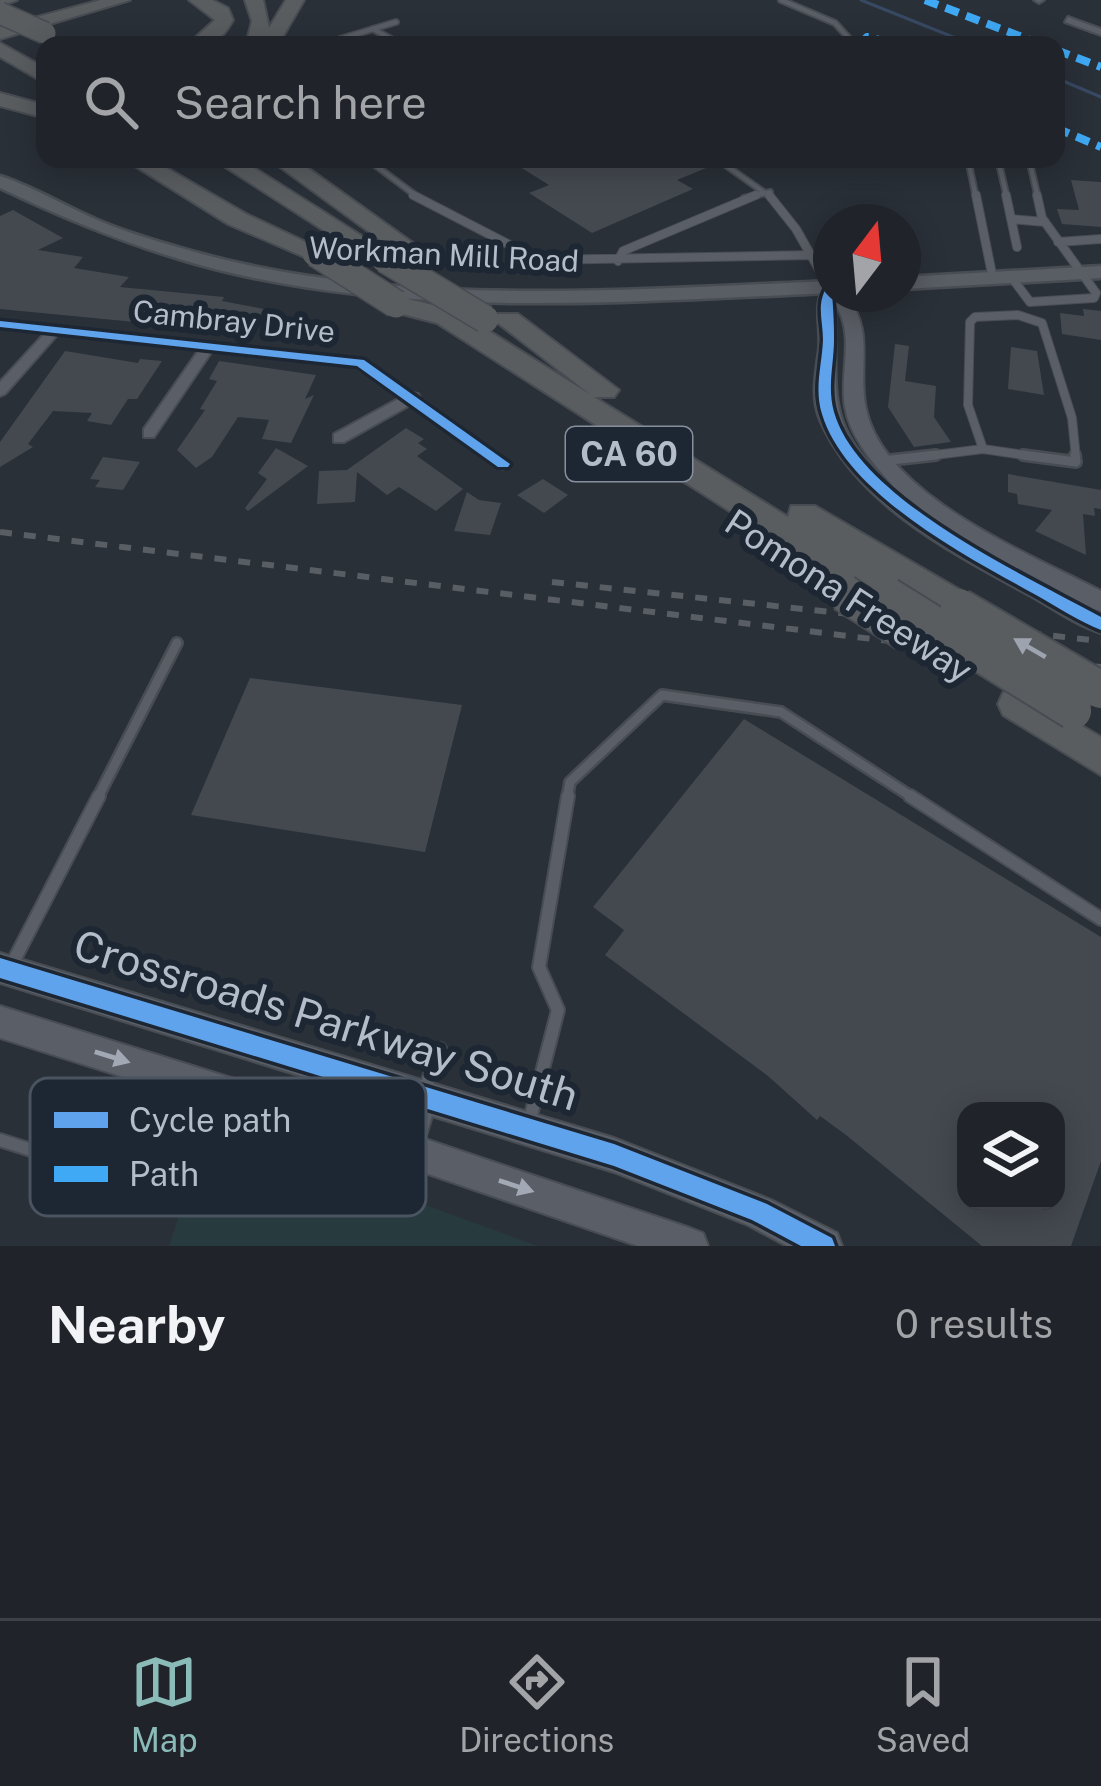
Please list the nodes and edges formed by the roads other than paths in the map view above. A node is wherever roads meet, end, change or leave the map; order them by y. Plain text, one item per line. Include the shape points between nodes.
1 (29, 0) edge
2 (85, 0) edge
3 (121, 0) edge
4 (198, 0) edge
5 (254, 0) edge
6 (295, 0) edge
7 (781, 0) edge
8 (1, 11) edge
9 (1067, 20) dead end
10 (396, 22) dead end
11 (373, 29) junction
12 (1099, 29) edge
13 (212, 36) edge
14 (258, 36) edge
15 (273, 36) edge
16 (350, 36) edge
17 (386, 36) edge
18 (847, 36) edge
19 (36, 38) edge
20 (1, 46) edge
21 (36, 71) edge
22 (0, 99) edge
23 (36, 109) edge
24 (150, 168) edge
25 (188, 168) edge
26 (238, 168) edge
27 (293, 168) edge
28 (378, 168) edge
29 (731, 168) edge
30 (971, 168) edge
31 (1000, 168) edge
32 (1031, 168) edge
33 (2, 185) edge
34 (770, 192) junction
35 (1011, 219) junction
36 (1045, 222) junction
37 (1101, 239) edge
38 (1058, 242) junction
39 (1017, 248) dead end
40 (316, 253) junction
41 (812, 255) joint
42 (618, 261) junction
43 (1090, 273) edge
44 (1003, 278) junction
45 (921, 283) edge
46 (813, 289) edge
47 (1030, 302) junction
48 (419, 312) junction
49 (825, 312) edge
50 (850, 312) edge
51 (1031, 317) junction
52 (496, 320) junction
53 (0, 324) edge
54 (54, 331) junction
55 (209, 345) junction
56 (0, 392) edge
57 (412, 397) junction
58 (149, 433) dead end
59 (339, 438) dead end
60 (983, 449) junction
61 (882, 461) junction
62 (502, 464) dead end
63 (1097, 615) edge
64 (177, 644) dead end
65 (1092, 710) edge
66 (1101, 758) edge
67 (1101, 919) edge
68 (4, 969) edge
69 (0, 1022) edge
70 (440, 1049) dead end
71 (164, 1073) junction
72 (162, 1078) edge
73 (180, 1078) edge
74 (363, 1078) edge
75 (426, 1086) edge
76 (426, 1097) edge
77 (527, 1128) junction
78 (0, 1140) edge
79 (30, 1150) edge
80 (426, 1156) edge
81 (690, 1246) edge
82 (824, 1246) edge

1 - 8 highway
2 - 8 highway
3 - 20 highway
4 - 13 highway via 222,12
5 - 14 highway
6 - 15 highway
7 - 18 lane
8 - 19 highway
9 - 12 street
10 - 11 lane
11 - 16 lane
11 - 17 lane
20 - 21 highway
22 - 23 highway
24 - 40 highway
25 - 40 highway, Pomona Freeway / CA 60
26 - 52 highway, bridge
27 - 52 highway
28 - 42 lane via 524,255
29 - 34 lane
30 - 44 lane
31 - 35 lane
32 - 36 lane
33 - 46 main road, Workman Mill Road via 146,247 335,283 604,294
34 - 41 lane
34 - 42 lane via 641,242
35 - 36 lane
35 - 39 lane
36 - 38 lane
37 - 38 lane
38 - 43 lane
40 - 48 highway, Pomona Freeway / CA 60, bridge
41 - 42 lane
43 - 44 main road
43 - 47 lane via 1094,298
44 - 45 main road
44 - 47 lane
47 - 51 lane
48 - 65 highway, bridge
48 - 66 highway, Pomona Freeway / CA 60, bridge
49 - 63 street via 825,404 857,465 901,506
50 - 61 street via 859,336 854,406
51 - 60 lane via 970,322 968,405
51 - 60 lane via 1042,323 1072,418 1076,462
65 -> 52 highway, Pomona Freeway / CA 60, bridge via 959,607 646,421
53 - 54 street, Cambray Drive
54 - 55 street, Cambray Drive
54 - 56 street
55 - 57 street, Cambray Drive via 360,363
55 - 58 street
57 - 59 street
57 - 62 street, Cambray Drive
60 - 61 lane
61 - 63 street via 940,512
64 - 68 lane via 40,916
67 - 77 lane via 781,712 662,695 570,782 539,967 558,1010
68 - 74 street, Crossroads Parkway South
69 -> 71 street
70 - 75 lane
71 - 72 lane
71 - 73 street
76 - 77 street, Crossroads Parkway South
77 - 82 street, Crossroads Parkway South via 759,1212
78 - 79 lane
80 -> 81 street

